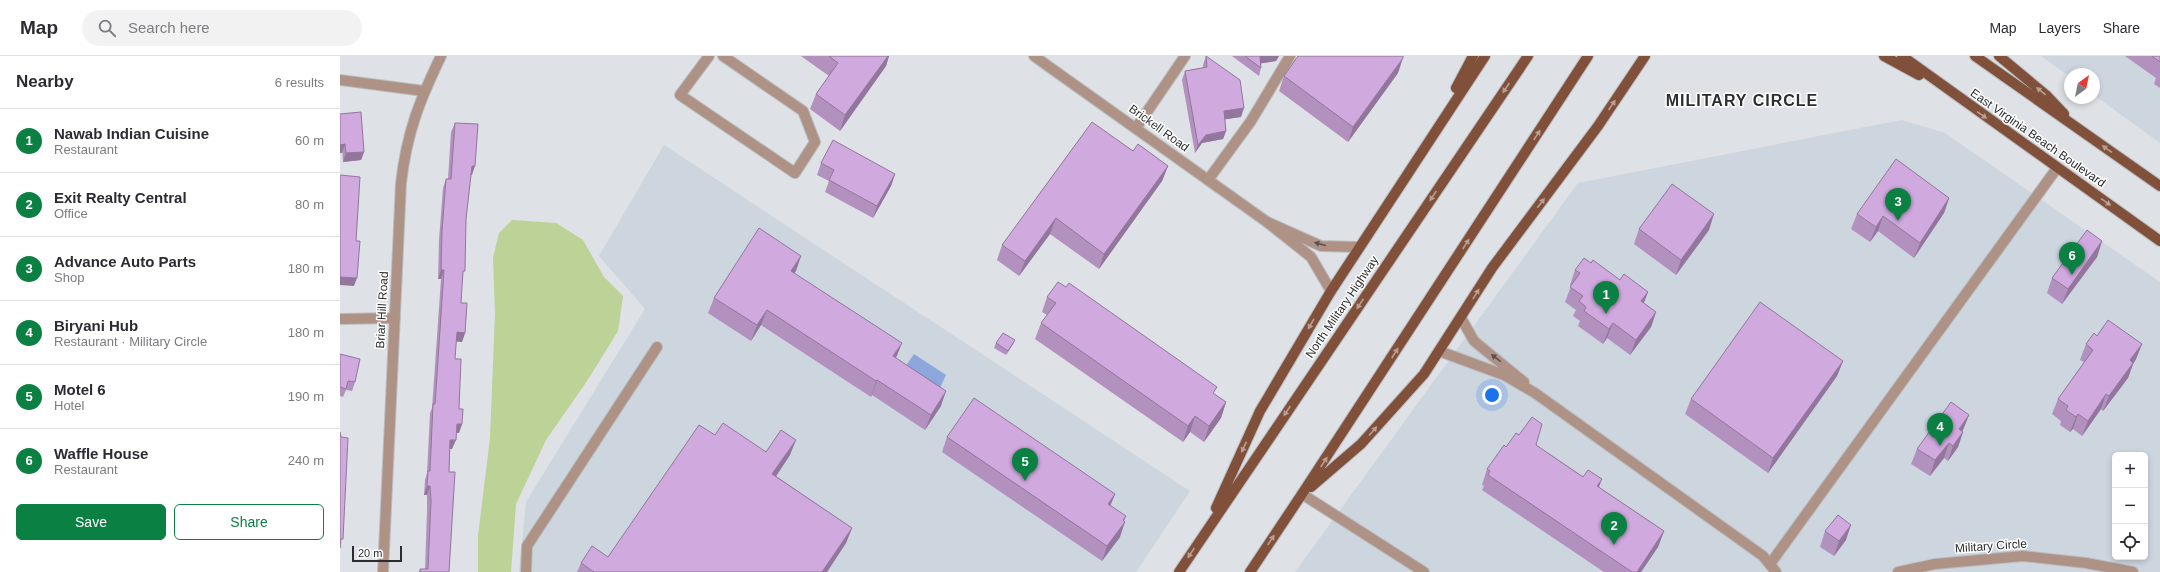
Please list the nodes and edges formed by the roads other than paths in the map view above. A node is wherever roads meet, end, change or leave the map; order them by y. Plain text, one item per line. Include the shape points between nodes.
1 (441, 56) edge
2 (708, 56) edge
3 (723, 56) edge
4 (1034, 56) edge
5 (1185, 56) edge
6 (1290, 56) edge
7 (1473, 56) edge
8 (1485, 56) edge
9 (1528, 56) edge
10 (1588, 56) edge
11 (1645, 56) edge
12 (1650, 56) edge
13 (1884, 56) edge
14 (1902, 56) edge
15 (1974, 56) edge
16 (1998, 56) edge
17 (1637, 68) junction
18 (340, 80) edge
19 (424, 91) junction
20 (1951, 92) junction
21 (1136, 128) junction
22 (2078, 128) junction
23 (1424, 145) junction
24 (2057, 168) junction
25 (1208, 180) junction
26 (2160, 186) edge
27 (1267, 222) junction
28 (2160, 241) edge
29 (1358, 247) junction
30 (1331, 291) junction
31 (395, 318) junction
32 (1461, 318) junction
33 (340, 319) edge
34 (657, 347) dead end
35 (1439, 351) junction
36 (1535, 393) junction
37 (1302, 494) junction
38 (1204, 535) junction
39 (1773, 568) edge
40 (383, 572) edge
41 (526, 572) edge
42 (1179, 572) edge
43 (1250, 572) edge
44 (1424, 572) edge
45 (1898, 572) edge
46 (2133, 572) edge

1 - 19 street, Briar Hill Road
2 - 3 street via 680,96 795,173 815,142 802,111
4 - 21 street, Brickell Road
5 - 21 street
6 - 25 street via 1251,121
7 - 23 main road
8 - 23 main road
9 -> 38 main road, North Military Highway
37 -> 10 main road
11 - 17 main road
12 - 17 main road
13 - 20 main road
14 - 20 main road, East Virginia Beach Boulevard
15 - 22 main road
22 -> 16 main road via 2046,95
32 -> 17 main road via 1501,255 1598,126
18 - 19 street
19 - 31 street, Briar Hill Road via 411,124 404,153
20 -> 24 main road, East Virginia Beach Boulevard
21 - 25 street, Brickell Road
26 -> 22 main road
23 - 29 main road
24 -> 28 main road, East Virginia Beach Boulevard
24 - 39 street
25 - 27 street, Brickell Road
29 -> 27 street, Brickell Road via 1321,246
27 - 30 street, Brickell Road via 1311,257
29 - 30 main road
30 -> 38 main road via 1260,412
31 - 33 street
31 - 40 street, Briar Hill Road
32 - 35 main road
36 -> 32 street via 1509,368 1474,341
34 - 41 street via 528,546
35 - 36 street via 1504,375
37 -> 35 main road via 1361,444 1424,374
36 - 39 street via 1763,556
43 -> 37 main road
37 - 44 street
38 -> 42 main road, North Military Highway
45 - 46 street, Military Circle via 1935,564 2023,556 2086,563

